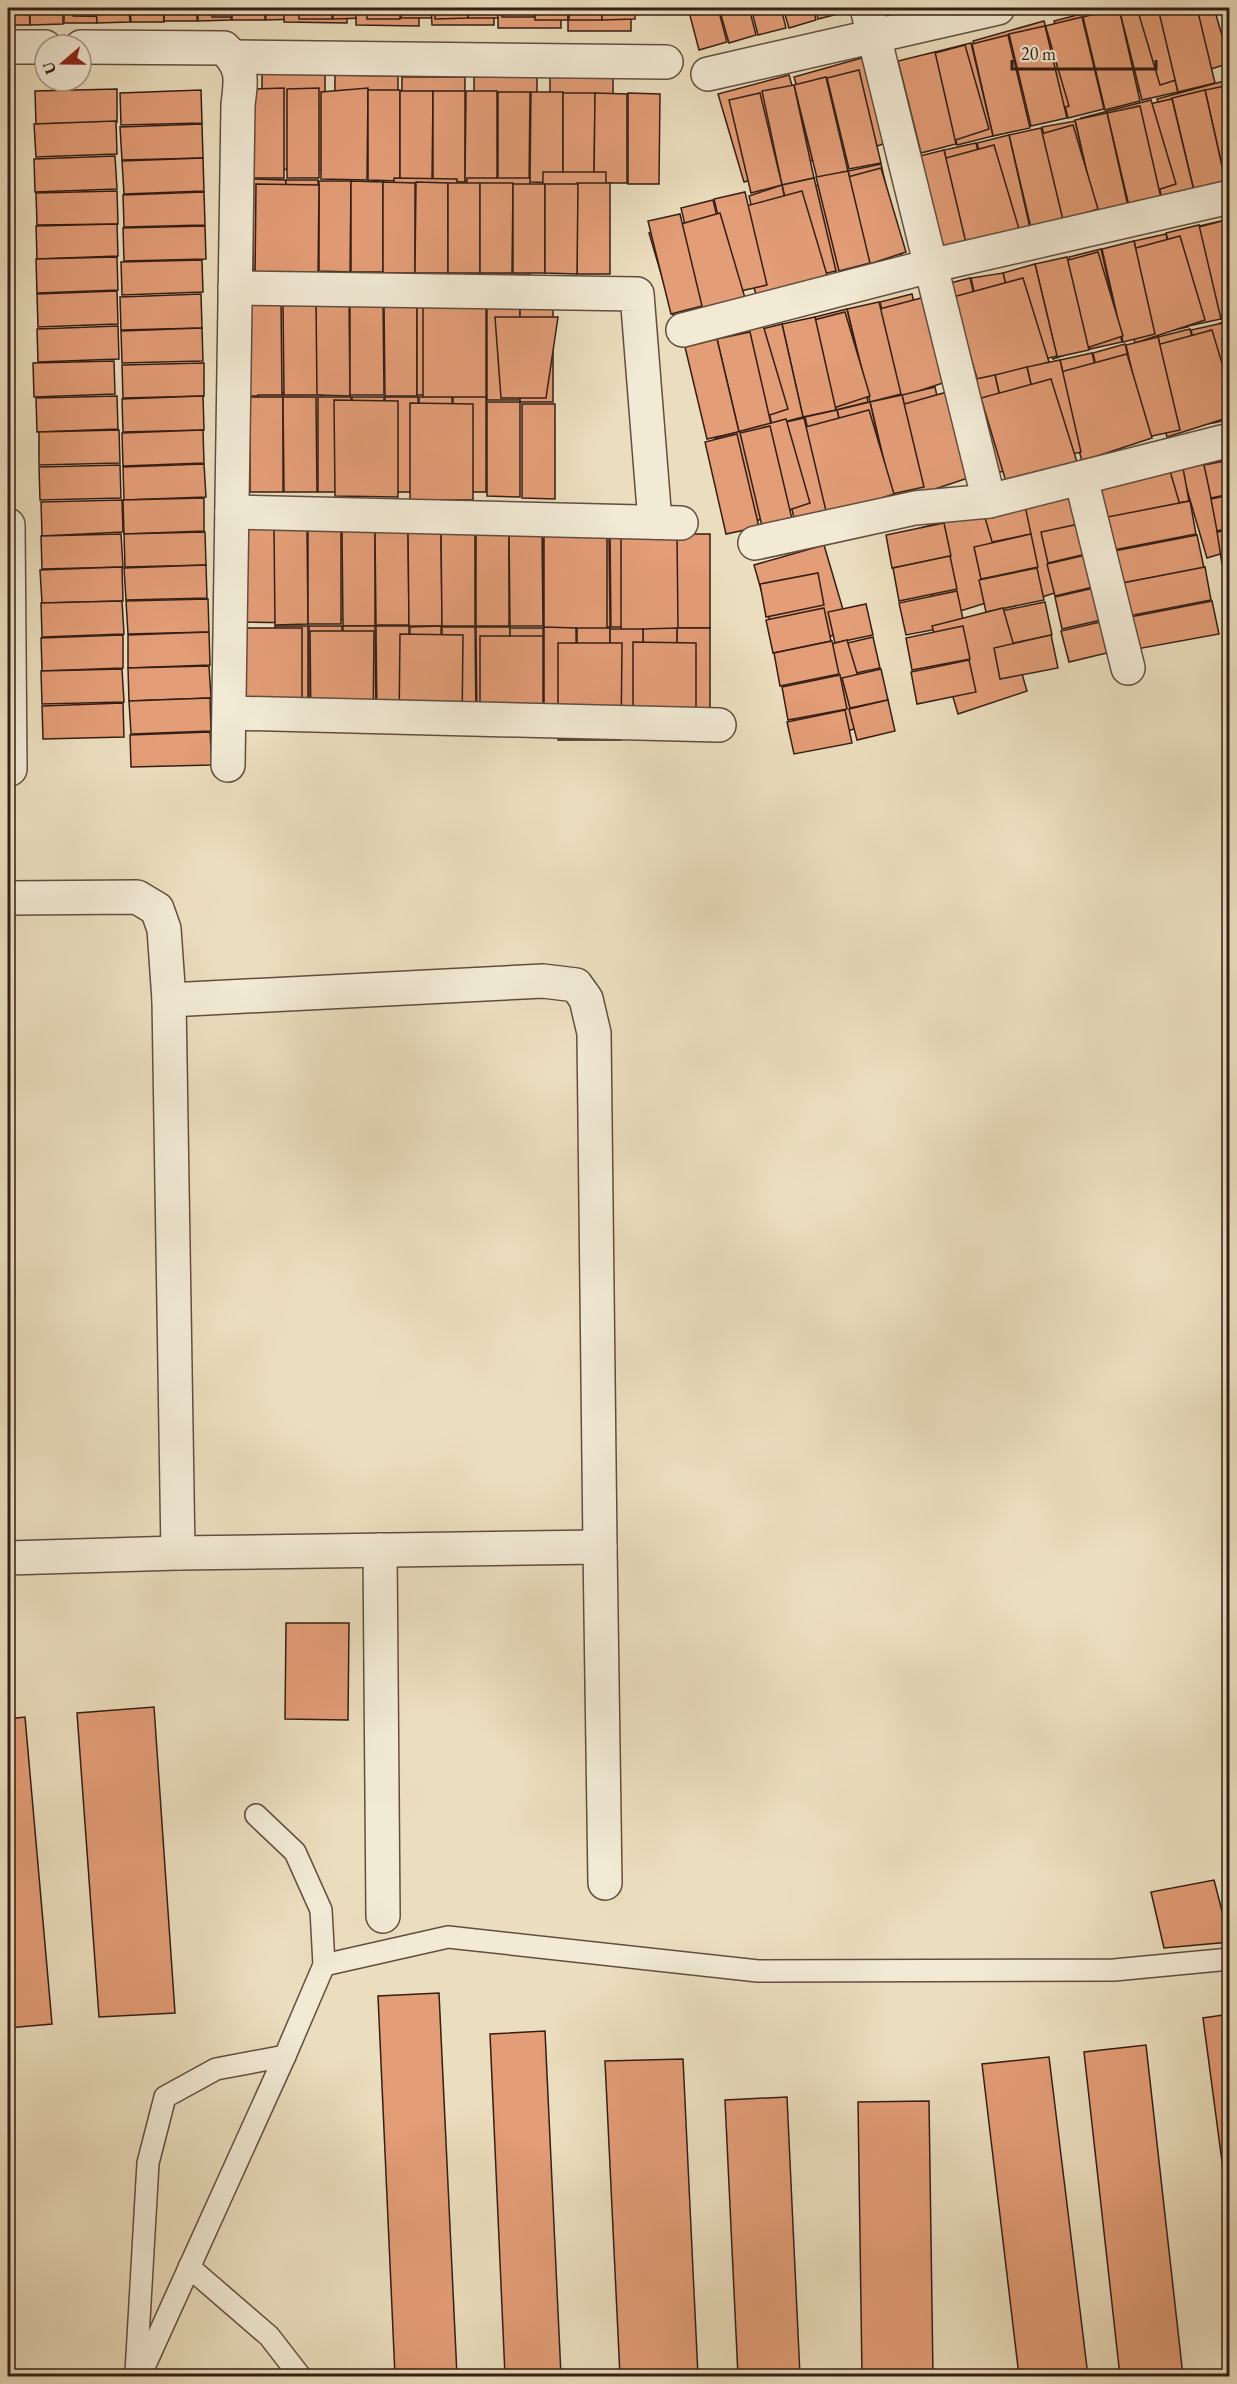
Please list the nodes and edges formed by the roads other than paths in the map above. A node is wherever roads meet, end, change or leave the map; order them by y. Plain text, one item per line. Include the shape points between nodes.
1 (998, 8) edge
2 (871, 23) edge
3 (8, 47) edge
4 (33, 47) edge
5 (93, 47) edge
6 (233, 57) junction
7 (666, 62) dead end
8 (708, 74) dead end
9 (1230, 197) edge
10 (930, 266) junction
11 (235, 288) junction
12 (682, 330) dead end
13 (1230, 440) edge
14 (1081, 478) junction
15 (989, 501) junction
16 (232, 512) junction
17 (8, 525) edge
18 (755, 543) dead end
19 (1128, 668) dead end
20 (230, 713) junction
21 (719, 726) dead end
22 (228, 765) dead end
23 (10, 769) dead end
24 (8, 898) edge
25 (169, 1000) junction
26 (600, 1547) junction
27 (380, 1550) junction
28 (178, 1553) junction
29 (8, 1558) edge
30 (256, 1815) dead end
31 (605, 1883) dead end
32 (383, 1917) dead end
33 (1230, 1959) edge
34 (324, 1965) junction
35 (285, 2056) junction
36 (189, 2267) junction
37 (138, 2376) edge
38 (300, 2376) edge

1 - 2 street
2 - 8 street
2 - 10 street
3 - 4 street
5 - 6 street via 224,48
6 - 7 street
6 - 11 street via 241,75
9 - 10 street
10 - 12 street
10 - 15 street
11 - 16 street
11 - 16 street via 637,294 668,523
13 - 14 street
14 - 15 street
14 - 19 street
15 - 18 street via 915,508
16 - 20 street
17 - 23 street
20 - 21 street
20 - 22 street
24 - 25 street via 137,897 157,909 164,929
25 - 26 street via 543,981 576,985 586,999 594,1033
25 - 28 street
26 - 27 street
26 - 31 street
27 - 28 street
27 - 32 street
28 - 29 street
30 - 34 lane via 295,1852 321,1910
33 - 34 lane via 1114,1970 758,1971 448,1937
34 - 35 lane
35 - 36 lane
35 - 37 lane via 216,2069 165,2097 148,2163
36 - 37 lane
36 - 38 lane via 269,2336

